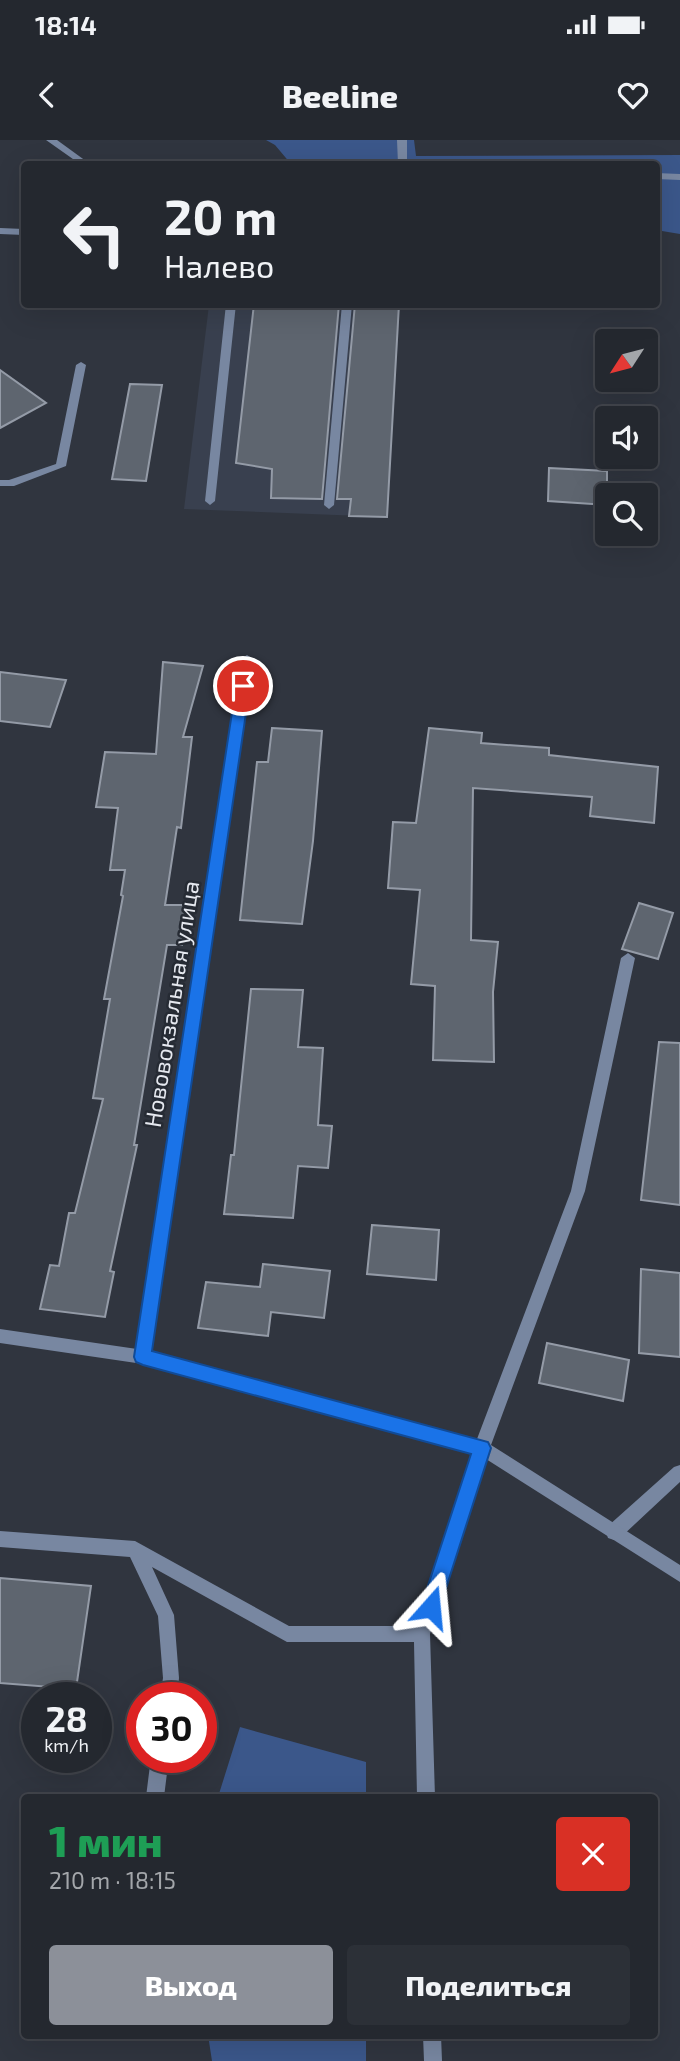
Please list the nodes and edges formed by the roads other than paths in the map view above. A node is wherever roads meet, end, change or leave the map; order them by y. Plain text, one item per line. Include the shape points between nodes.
1 (51, 140) edge
2 (402, 140) edge
3 (81, 161) edge
4 (402, 161) edge
5 (660, 176) edge
6 (680, 177) edge
7 (0, 232) edge
8 (21, 232) edge
9 (231, 308) edge
10 (347, 308) edge
11 (81, 365) dead end
12 (0, 483) edge
13 (210, 501) dead end
14 (329, 505) dead end
15 (247, 659) dead end
16 (628, 958) dead end
17 (0, 1336) edge
18 (143, 1357) junction
19 (482, 1448) junction
20 (680, 1472) edge
21 (614, 1532) junction
22 (0, 1539) edge
23 (135, 1549) junction
24 (680, 1574) edge
25 (422, 1634) junction
26 (170, 1682) edge
27 (158, 1773) edge
28 (155, 1794) edge
29 (426, 1794) edge
30 (432, 2039) edge
31 (433, 2061) edge

1 - 3 street
2 - 4 street
5 - 6 street
7 - 8 street
9 - 13 street
10 - 14 street
11 - 12 street via 61,466 10,484
15 - 18 street, Нововокзальная улица
16 - 19 street via 578,1191
17 - 18 street
18 - 19 street
19 - 21 street
19 - 25 street
20 - 21 street
21 - 24 street
22 - 23 street
23 - 25 street via 287,1634
23 - 26 street via 166,1615
25 - 29 street
27 - 28 street
30 - 31 street

